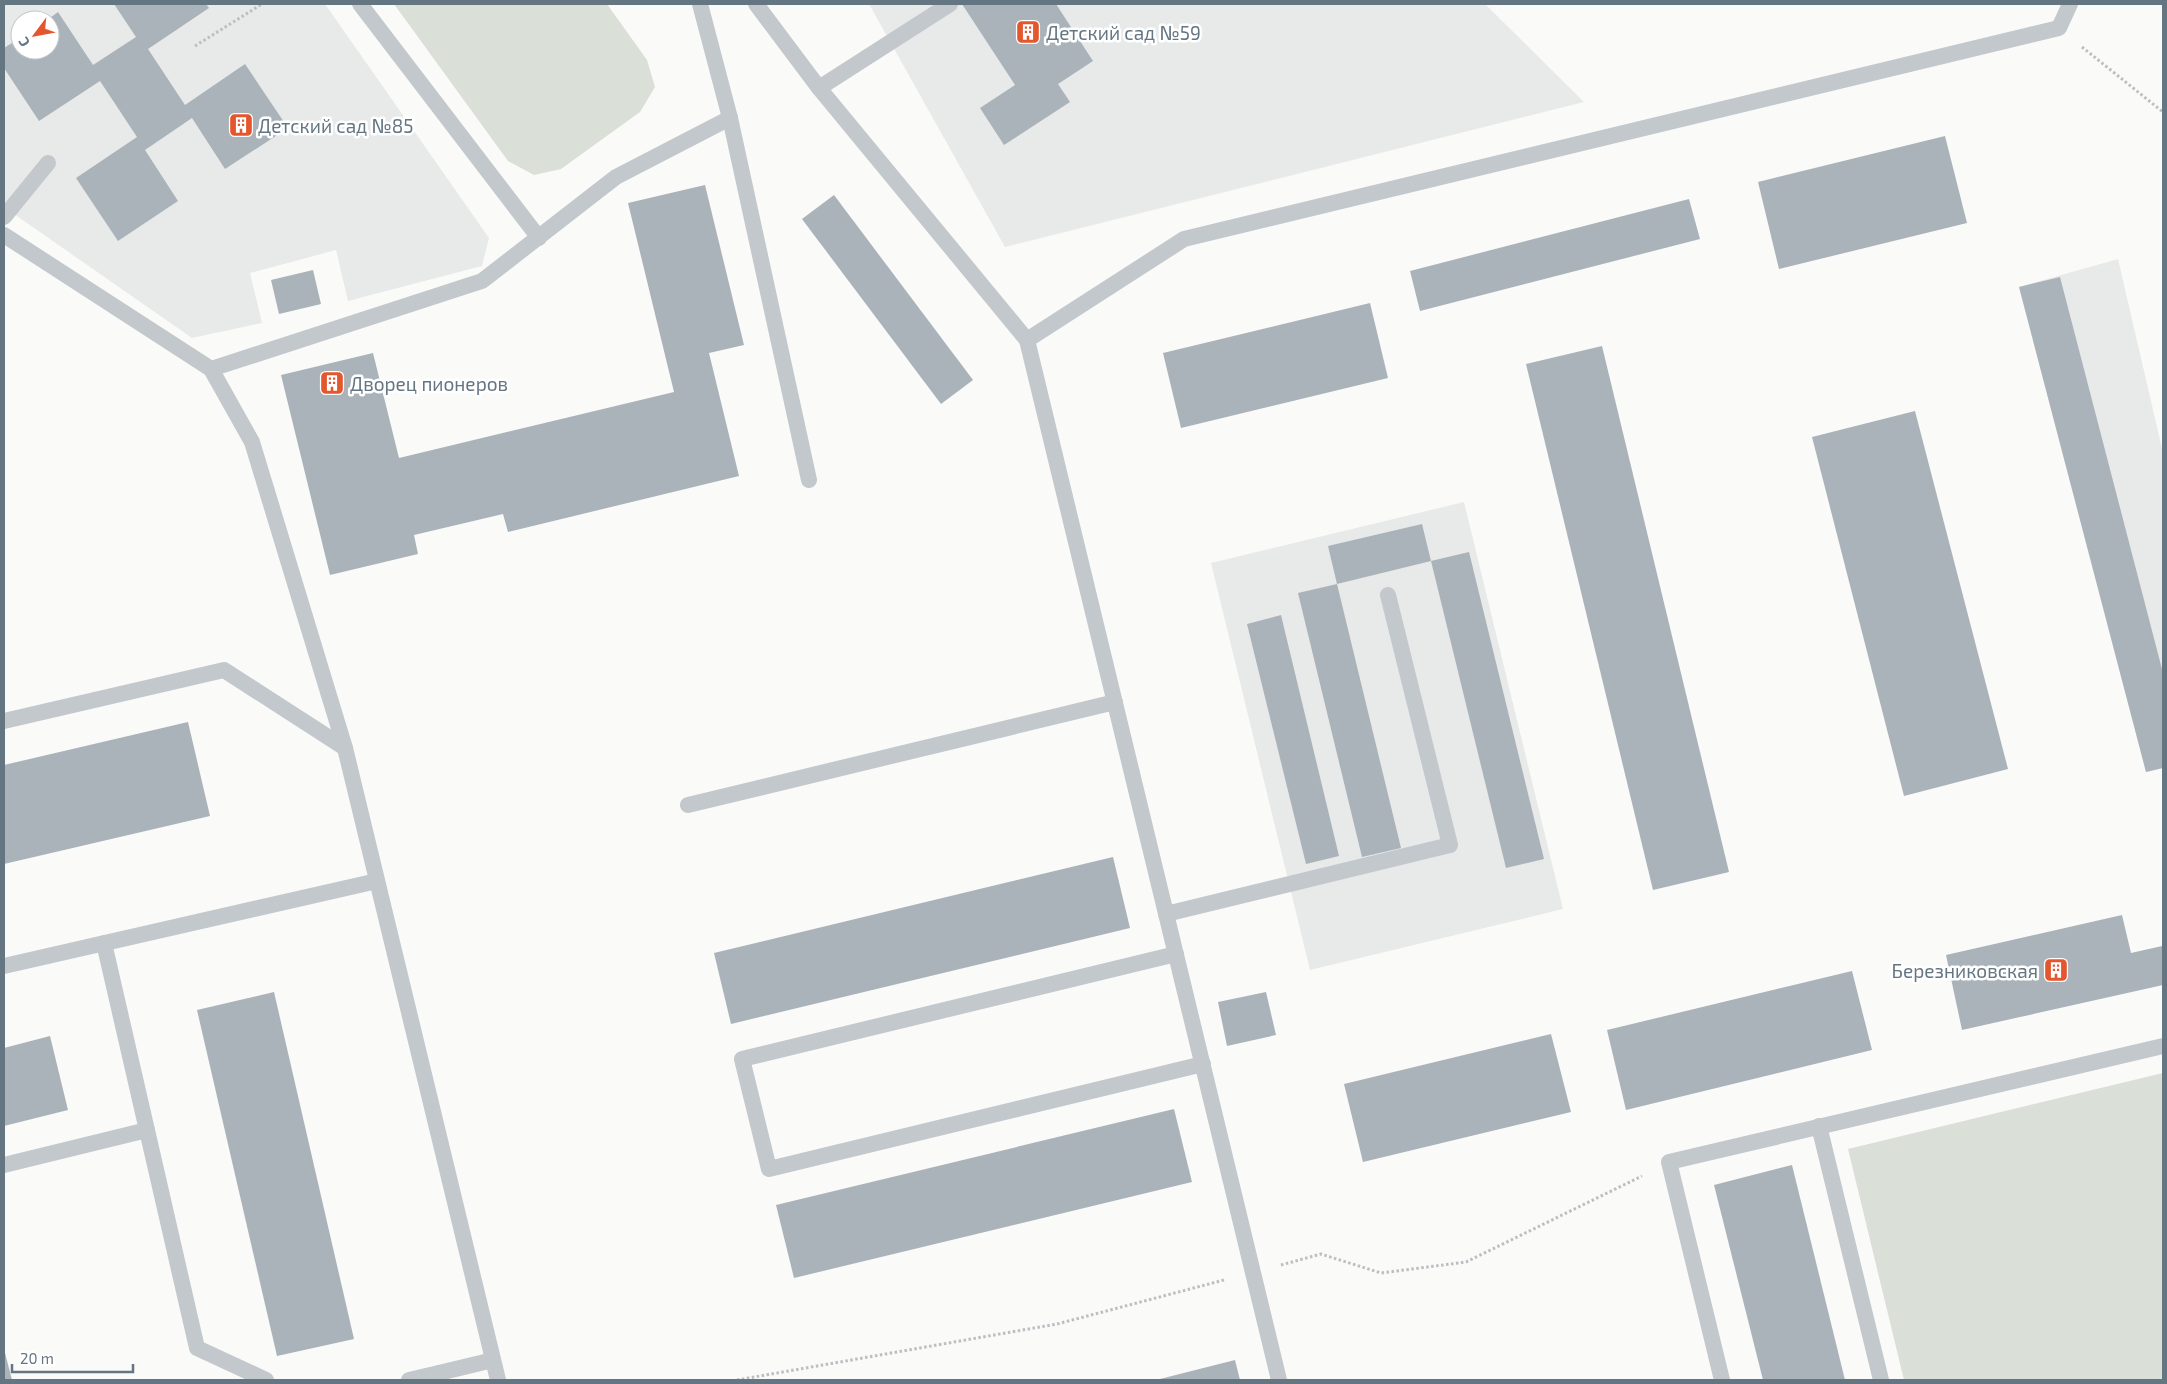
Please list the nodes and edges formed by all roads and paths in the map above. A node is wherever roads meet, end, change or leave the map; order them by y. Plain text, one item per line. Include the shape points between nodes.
1 (262, 4) edge
2 (360, 4) edge
3 (700, 4) edge
4 (756, 4) edge
5 (950, 4) edge
6 (2070, 4) edge
7 (2059, 28) junction
8 (195, 46) dead end
9 (819, 88) junction
10 (2163, 112) edge
11 (730, 118) junction
12 (48, 163) dead end
13 (4, 216) edge
14 (4, 235) edge
15 (539, 238) junction
16 (1027, 340) junction
17 (211, 369) junction
18 (809, 480) dead end
19 (1388, 594) dead end
20 (1114, 702) junction
21 (4, 722) edge
22 (345, 748) junction
23 (688, 805) dead end
24 (377, 881) junction
25 (1166, 914) junction
26 (104, 943) junction
27 (1176, 954) junction
28 (4, 966) edge
29 (2163, 1046) edge
30 (1203, 1064) junction
31 (1819, 1126) junction
32 (147, 1130) junction
33 (1669, 1162) junction
34 (4, 1165) edge
35 (1253, 1273) junction
36 (493, 1360) junction
37 (440, 1376) edge
38 (266, 1380) edge
39 (409, 1380) edge
40 (498, 1380) edge
41 (737, 1380) edge
42 (1279, 1380) edge
43 (1722, 1380) edge
44 (1881, 1380) edge

1 - 8 path
2 - 15 lane
3 - 11 lane
4 - 9 lane
5 - 9 lane
6 - 7 lane
7 - 10 path
7 - 16 lane via 1184,239
9 - 16 lane
11 - 15 lane via 616,176
11 - 18 lane
12 - 13 lane
14 - 17 lane
15 - 17 lane via 482,281
16 - 20 lane
17 - 22 lane via 252,442
19 - 25 lane via 1450,845
20 - 23 lane
20 - 25 lane
21 - 22 lane via 224,670
22 - 24 lane
24 - 26 lane
24 - 36 lane
25 - 27 lane
26 - 28 lane
26 - 32 lane
27 - 30 lane
27 - 30 lane via 742,1059 769,1169
29 - 31 lane
30 - 35 lane
31 - 33 lane
31 - 44 lane
32 - 34 lane
32 - 38 lane via 197,1348
33 - 35 path via 1466,1262 1381,1274 1321,1254
33 - 43 lane
35 - 41 path via 1057,1324
35 - 42 lane
36 - 37 lane
36 - 40 lane
37 - 39 lane

